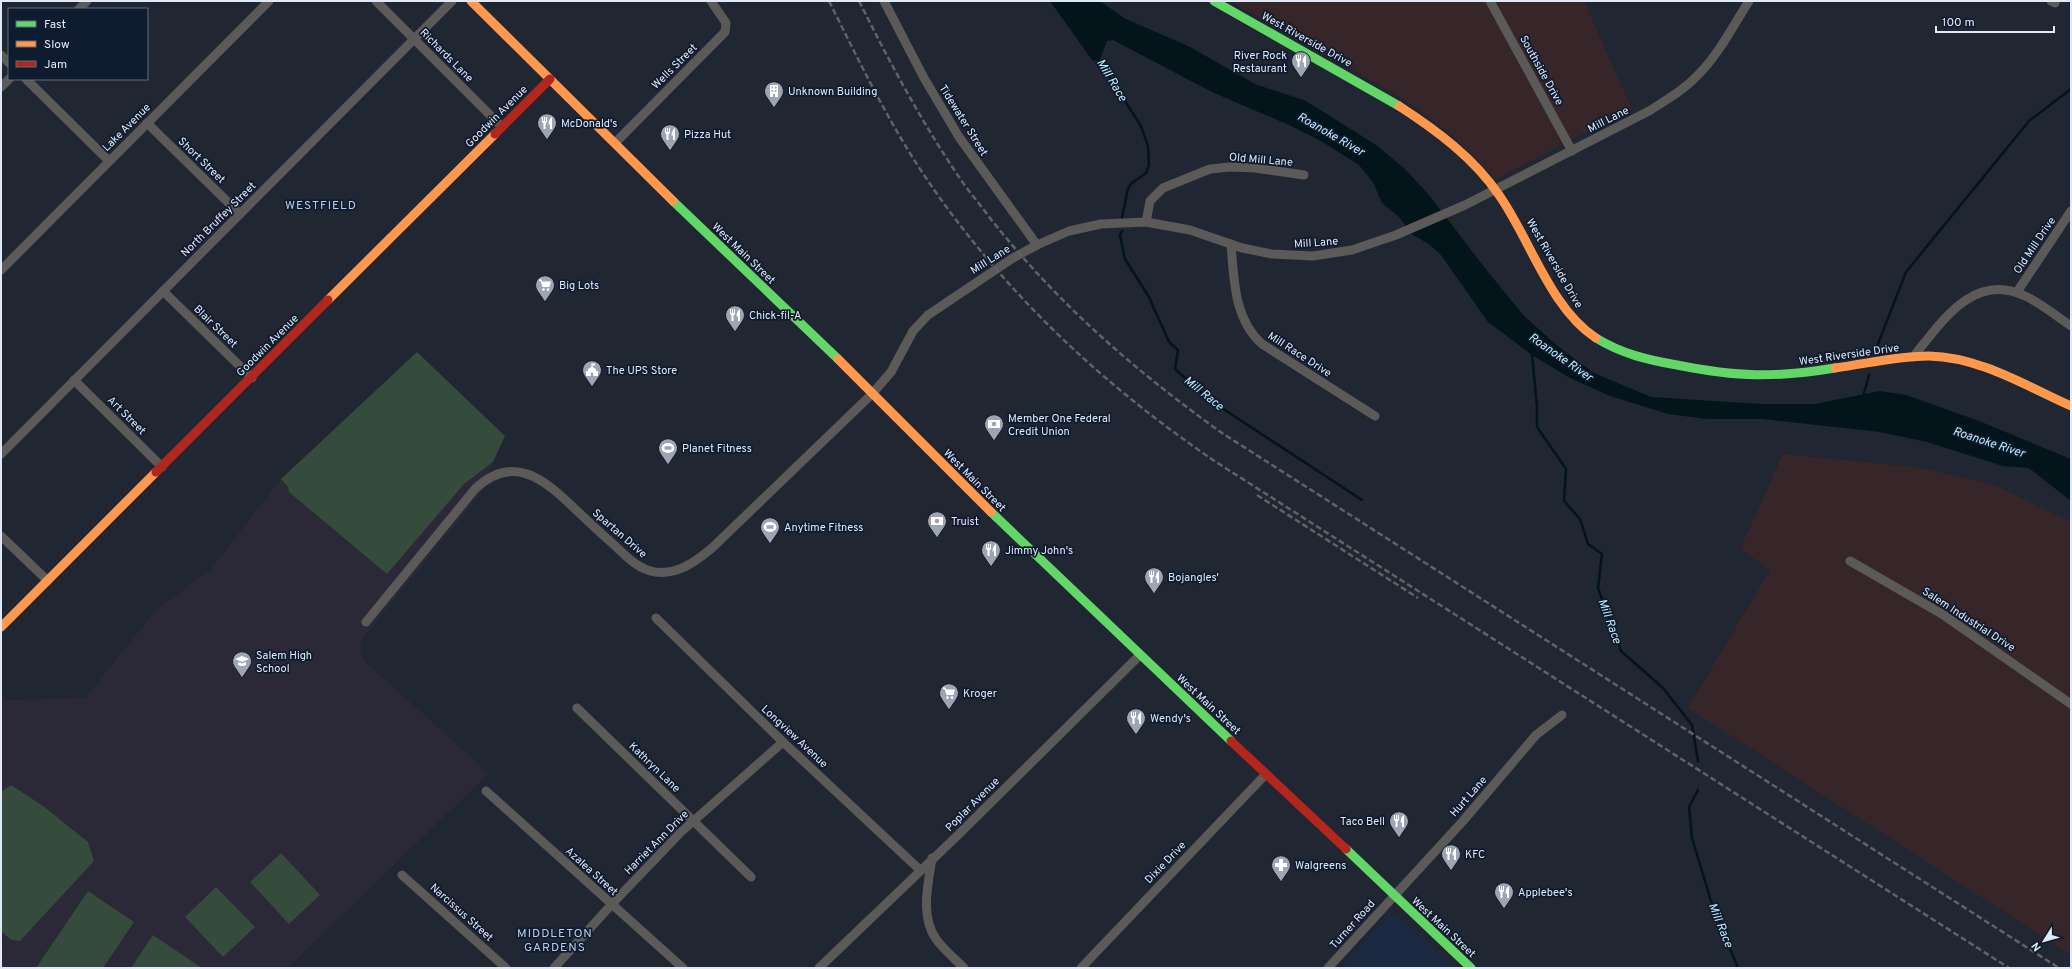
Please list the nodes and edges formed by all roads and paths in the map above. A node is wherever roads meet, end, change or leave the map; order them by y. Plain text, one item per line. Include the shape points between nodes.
1 (269, 1) edge
2 (376, 1) edge
3 (452, 1) edge
4 (471, 1) edge
5 (711, 1) edge
6 (884, 1) edge
7 (1214, 1) edge
8 (1490, 1) edge
9 (1749, 1) edge
10 (414, 39) junction
11 (550, 79) junction
12 (27, 80) edge
13 (147, 123) junction
14 (502, 127) junction
15 (615, 143) junction
16 (1572, 151) junction
17 (109, 161) junction
18 (1304, 175) dead end
19 (1496, 189) junction
20 (2071, 211) edge
21 (240, 214) junction
22 (1146, 222) junction
23 (1231, 244) junction
24 (1037, 245) junction
25 (1, 270) edge
26 (163, 291) junction
27 (2016, 292) junction
28 (2071, 326) edge
29 (1913, 357) junction
30 (252, 378) junction
31 (74, 380) junction
32 (872, 394) junction
33 (2071, 406) edge
34 (1375, 416) dead end
35 (1, 454) edge
36 (162, 467) junction
37 (1, 536) edge
38 (1850, 561) dead end
39 (48, 581) junction
40 (656, 618) dead end
41 (366, 622) dead end
42 (1, 627) edge
43 (1140, 655) junction
44 (2071, 704) edge
45 (577, 708) dead end
46 (1562, 715) dead end
47 (783, 742) junction
48 (1266, 774) junction
49 (486, 791) dead end
50 (694, 820) junction
51 (932, 858) junction
52 (920, 870) junction
53 (402, 874) dead end
54 (752, 876) dead end
55 (1394, 895) junction
56 (612, 904) junction
57 (506, 968) edge
58 (554, 968) edge
59 (683, 968) edge
60 (819, 968) edge
61 (964, 968) edge
62 (1081, 968) edge
63 (1328, 968) edge
64 (1471, 968) edge

1 - 13 street, Lake Avenue
2 - 10 street, Richards Lane
3 - 10 street, North Bruffey Street
4 - 11 street, West Main Street
5 - 15 street, Wells Street via 726,23 725,32
6 - 24 street, Tidewater Street via 917,66 955,131
7 - 19 street, West Riverside Drive via 1407,110 1454,146
8 - 16 street, Southside Drive
9 - 16 street, Mill Lane via 1710,61 1686,86 1648,111
10 - 14 street, Richards Lane
10 - 21 street, North Bruffey Street
11 - 14 street, Goodwin Avenue
11 - 15 street, West Main Street
12 - 17 street
13 - 17 street, Lake Avenue
13 - 21 street, Short Street
14 - 30 street, Goodwin Avenue
15 - 32 street, West Main Street
16 - 19 street, Mill Lane
17 - 25 street, Lake Avenue
18 - 22 street, Old Mill Lane via 1255,168 1230,167 1210,170 1163,188 1150,201
19 - 23 street, Mill Lane via 1405,232 1352,250 1313,256 1272,254
19 - 29 street, West Riverside Drive via 1571,315 1589,334 1613,348 1695,369 1756,376 1802,373
20 - 27 street, Old Mill Drive
21 - 26 street, North Bruffey Street
22 - 23 street, Mill Lane via 1190,230
22 - 24 street, Mill Lane via 1085,227
23 - 34 street, Mill Race Drive via 1239,304 1248,329 1262,344
24 - 32 street, Mill Lane via 928,315 913,331 891,372
26 - 30 street, Blair Street
26 - 31 street, North Bruffey Street
27 - 28 street
27 - 29 street via 1994,290 1973,295 1963,301
29 - 33 street, West Riverside Drive via 1944,358 1980,365
30 - 36 street, Goodwin Avenue
31 - 35 street, North Bruffey Street
31 - 36 street, Art Street
32 - 41 street, Spartan Drive via 712,548 683,568 663,572 640,567 546,483 521,472 491,476 475,489
32 - 43 street, West Main Street
36 - 39 street, Goodwin Avenue
37 - 39 street
38 - 44 street, Salem Industrial Drive via 1942,614
39 - 42 street, Goodwin Avenue
40 - 47 street, Longview Avenue
43 - 48 street, West Main Street
43 - 51 street, Poplar Avenue
45 - 50 street, Kathryn Lane
46 - 55 street, Hurt Lane via 1536,735 1463,821
47 - 50 street, Harriet Ann Drive
47 - 52 street, Longview Avenue
48 - 55 street, West Main Street
48 - 62 street, Dixie Drive
49 - 56 street, Azalea Street
50 - 54 street, Kathryn Lane
50 - 56 street, Harriet Ann Drive
51 - 52 street, Poplar Avenue
51 - 61 street via 927,892 928,921 937,940
52 - 60 street, Poplar Avenue
53 - 57 street, Narcissus Street
55 - 63 street, Turner Road
55 - 64 street, West Main Street
56 - 58 street, Harriet Ann Drive
56 - 59 street, Azalea Street

